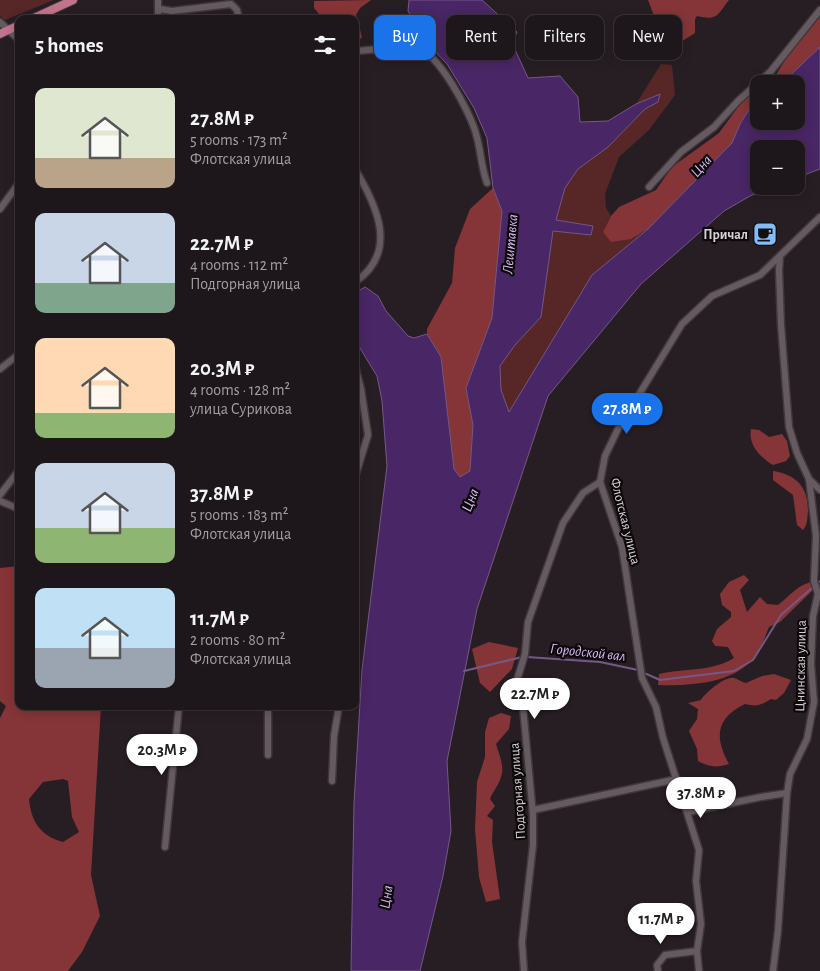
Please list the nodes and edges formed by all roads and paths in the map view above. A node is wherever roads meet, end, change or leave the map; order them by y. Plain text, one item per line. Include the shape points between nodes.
1 (73, 0) edge
2 (158, 0) edge
3 (159, 9) junction
4 (820, 10) edge
5 (41, 15) edge
6 (158, 15) edge
7 (238, 15) edge
8 (0, 22) edge
9 (15, 27) edge
10 (9, 29) junction
11 (0, 34) edge
12 (15, 36) edge
13 (359, 51) edge
14 (359, 176) edge
15 (487, 183) dead end
16 (649, 187) dead end
17 (15, 188) edge
18 (0, 209) edge
19 (820, 217) edge
20 (780, 257) junction
21 (359, 279) edge
22 (15, 357) edge
23 (0, 369) edge
24 (359, 379) edge
25 (359, 464) edge
26 (15, 475) edge
27 (809, 479) junction
28 (600, 482) junction
29 (820, 490) edge
30 (0, 495) edge
31 (0, 501) edge
32 (15, 507) edge
33 (819, 592) edge
34 (179, 710) edge
35 (268, 710) edge
36 (338, 710) edge
37 (268, 755) dead end
38 (677, 779) junction
39 (332, 781) dead end
40 (787, 793) junction
41 (533, 810) junction
42 (688, 812) junction
43 (165, 847) dead end
44 (697, 951) junction
45 (524, 971) edge
46 (658, 971) edge
47 (699, 971) edge
48 (773, 971) edge

1 - 5 main road
2 - 3 street
3 - 6 street
3 - 7 street via 172,11 223,3 231,4
4 - 16 street via 771,71 714,127 682,152
8 - 10 street
9 - 10 main road
10 - 11 main road
10 - 12 street
13 - 15 street via 417,48 433,58 468,113
14 - 21 street via 370,195 382,241 372,268
17 - 18 street
19 - 20 street, Флотская улица
20 - 27 street, Цнинская улица via 779,288 789,427
20 - 28 street, Флотская улица via 760,275 712,296 682,324 618,429 605,456
22 - 23 street
24 - 25 street via 368,435
26 - 30 street
27 - 29 street, Цнинская улица
27 - 33 street, Цнинская улица via 816,536 814,581
28 - 38 street, Флотская улица via 622,547 642,676 656,707
28 - 41 street, Подгорная улица via 583,493 562,523 528,622 525,654 517,680 523,707
31 - 32 street
33 - 40 street, Цнинская улица via 812,626 814,702 807,739 790,774
34 - 43 street
35 - 37 street
36 - 39 street
38 - 41 street
38 - 42 street, Флотская улица
40 - 42 street
40 - 48 street, Цнинская улица
41 - 45 street, Подгорная улица via 533,845 522,942
42 - 44 street, Флотская улица via 699,850 696,881 701,924
44 - 46 street via 665,955 657,965
44 - 47 street, Флотская улица

